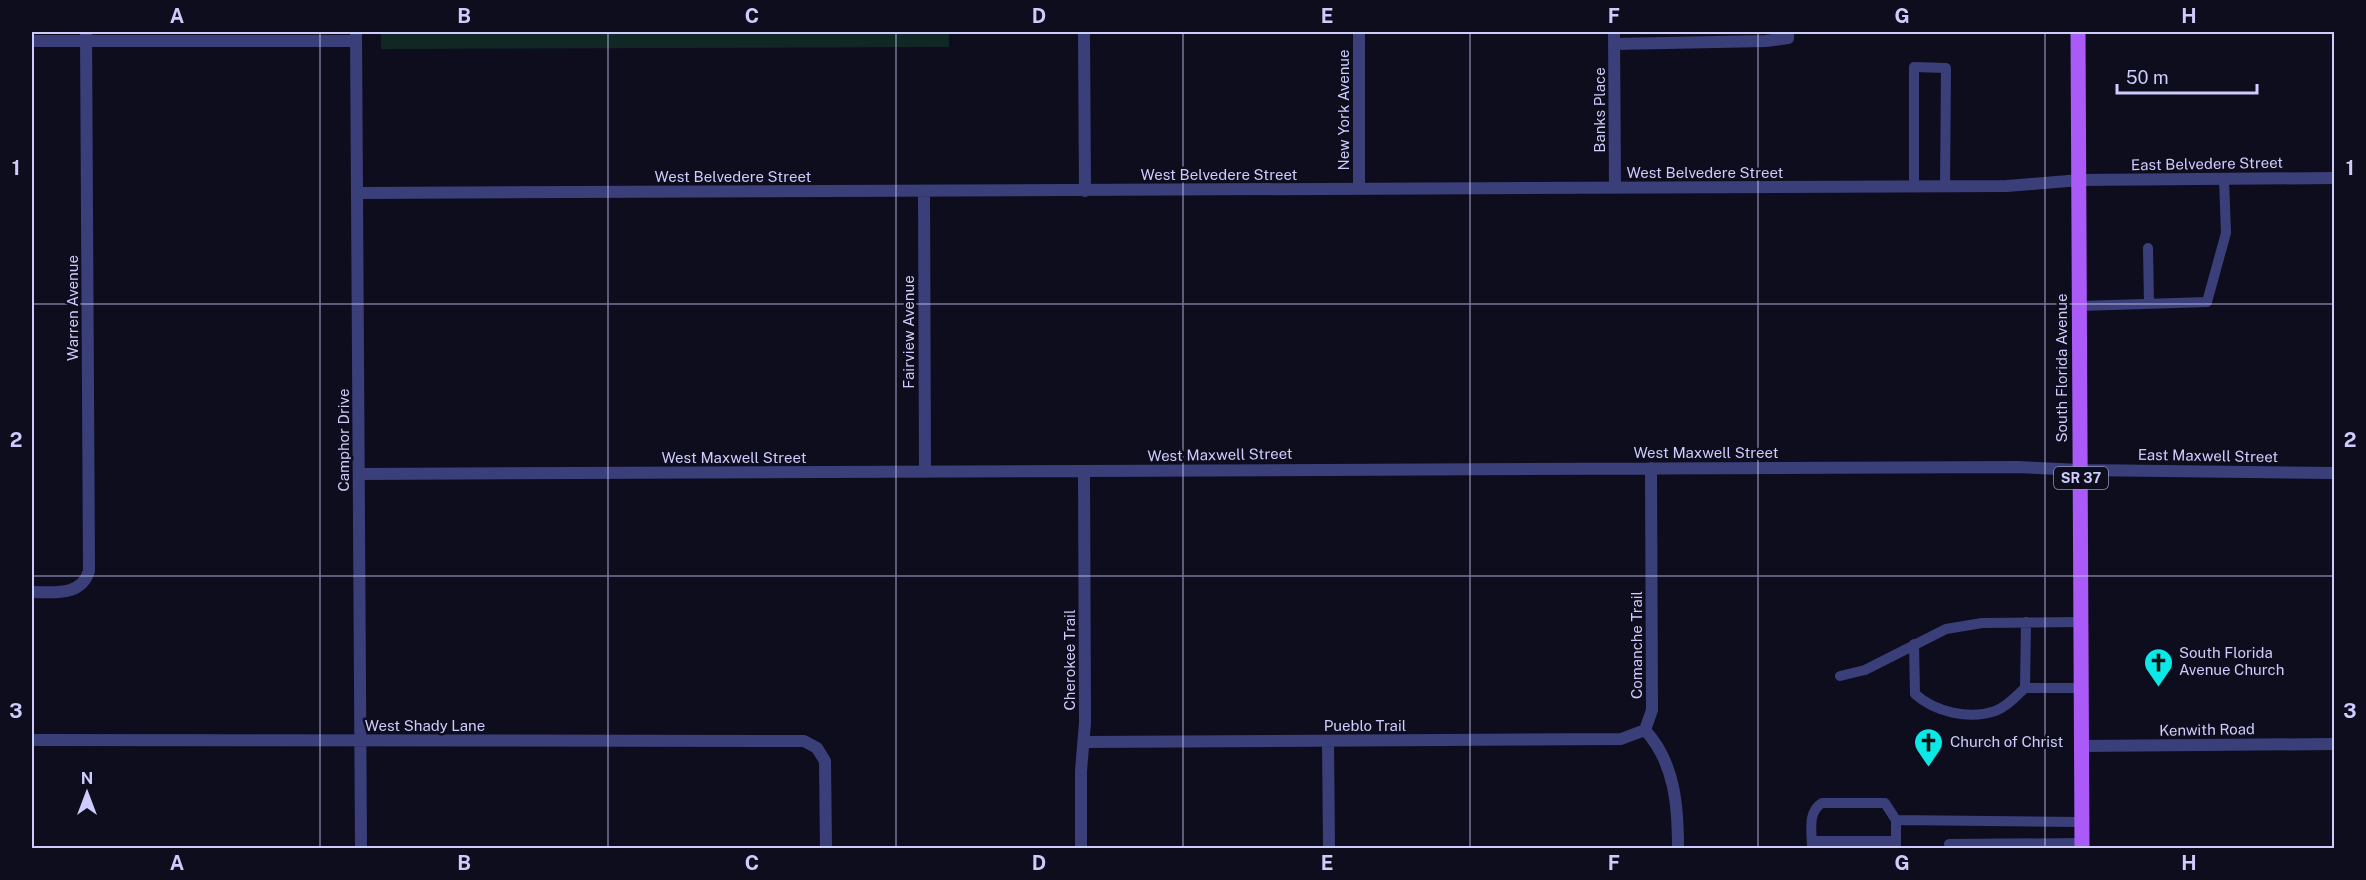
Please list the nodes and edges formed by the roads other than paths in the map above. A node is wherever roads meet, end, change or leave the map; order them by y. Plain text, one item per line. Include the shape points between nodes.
1 (1084, 32) edge
2 (1359, 32) edge
3 (1788, 32) edge
4 (2078, 32) edge
5 (86, 36) edge
6 (356, 36) edge
7 (1614, 38) edge
8 (32, 41) edge
9 (2334, 178) edge
10 (2224, 179) junction
11 (2080, 180) junction
12 (1945, 186) junction
13 (1914, 187) junction
14 (1359, 189) junction
15 (1615, 189) junction
16 (924, 191) junction
17 (1085, 191) junction
18 (358, 193) junction
19 (2148, 248) dead end
20 (2149, 303) junction
21 (2080, 306) junction
22 (1651, 468) junction
23 (2081, 470) junction
24 (925, 472) junction
25 (1084, 472) junction
26 (2334, 473) edge
27 (359, 474) junction
28 (32, 592) edge
29 (2026, 622) junction
30 (2081, 622) junction
31 (1914, 645) junction
32 (1840, 676) dead end
33 (2025, 688) junction
34 (2081, 688) junction
35 (1645, 730) junction
36 (32, 740) edge
37 (359, 741) junction
38 (1328, 741) junction
39 (1084, 742) junction
40 (2334, 744) edge
41 (2081, 746) junction
42 (1896, 820) junction
43 (2082, 822) junction
44 (1949, 844) dead end
45 (1812, 845) edge
46 (1896, 845) edge
47 (2030, 846) edge
48 (2082, 846) edge
49 (361, 849) edge
50 (826, 849) edge
51 (1081, 849) edge
52 (1329, 849) edge
53 (1678, 849) edge

1 - 17 street
2 - 14 street, New York Avenue
3 - 7 street via 1788,38 1766,41
4 - 11 main road, South Florida Avenue / SR 37
5 - 6 street
5 - 8 street
5 - 28 street, Warren Avenue via 89,571 77,589
6 - 18 street, Camphor Drive
7 - 15 street, Banks Place
9 - 10 street, East Belvedere Street
10 - 11 street, East Belvedere Street
10 - 20 lane via 2226,233 2207,302
11 - 12 street, West Belvedere Street
11 - 21 main road, South Florida Avenue / SR 37
12 - 13 street, West Belvedere Street
12 - 13 lane via 1946,68 1914,68
13 - 15 street, West Belvedere Street
14 - 15 street, West Belvedere Street
14 - 17 street, West Belvedere Street
16 - 17 street, West Belvedere Street
16 - 18 street, West Belvedere Street
16 - 24 street, Fairview Avenue
18 - 27 street, Camphor Drive
19 - 20 lane
20 - 21 lane
21 - 23 main road, South Florida Avenue / SR 37
22 - 23 street, West Maxwell Street
22 - 25 street, West Maxwell Street
22 - 35 street, Comanche Trail via 1652,710
23 - 26 street, East Maxwell Street
23 - 30 main road, South Florida Avenue / SR 37
24 - 25 street, West Maxwell Street
24 - 27 street, West Maxwell Street
25 - 39 street, Cherokee Trail
27 - 37 street, Camphor Drive
29 - 30 lane
29 - 31 lane via 1982,622 1946,629
29 - 33 lane
30 - 34 main road, South Florida Avenue / SR 37
31 - 32 lane via 1865,670
31 - 33 lane via 1915,694 1927,705 1950,713 1979,714 1995,711
33 - 34 lane
34 - 41 main road, South Florida Avenue / SR 37
35 - 38 street, Pueblo Trail via 1621,739
35 - 53 street via 1670,770
36 - 37 street, West Shady Lane
37 - 49 street, Camphor Drive
37 - 50 street, West Shady Lane via 804,741 817,748 825,761
38 - 39 street, Pueblo Trail
38 - 52 street
39 - 51 street, Cherokee Trail
40 - 41 street, Kenwith Road
41 - 43 main road, South Florida Avenue / SR 37
42 - 43 lane
42 - 45 lane via 1885,803 1822,803 1812,815
42 - 46 lane
43 - 48 main road, South Florida Avenue / SR 37
44 - 47 lane
45 - 46 lane
47 - 48 lane

